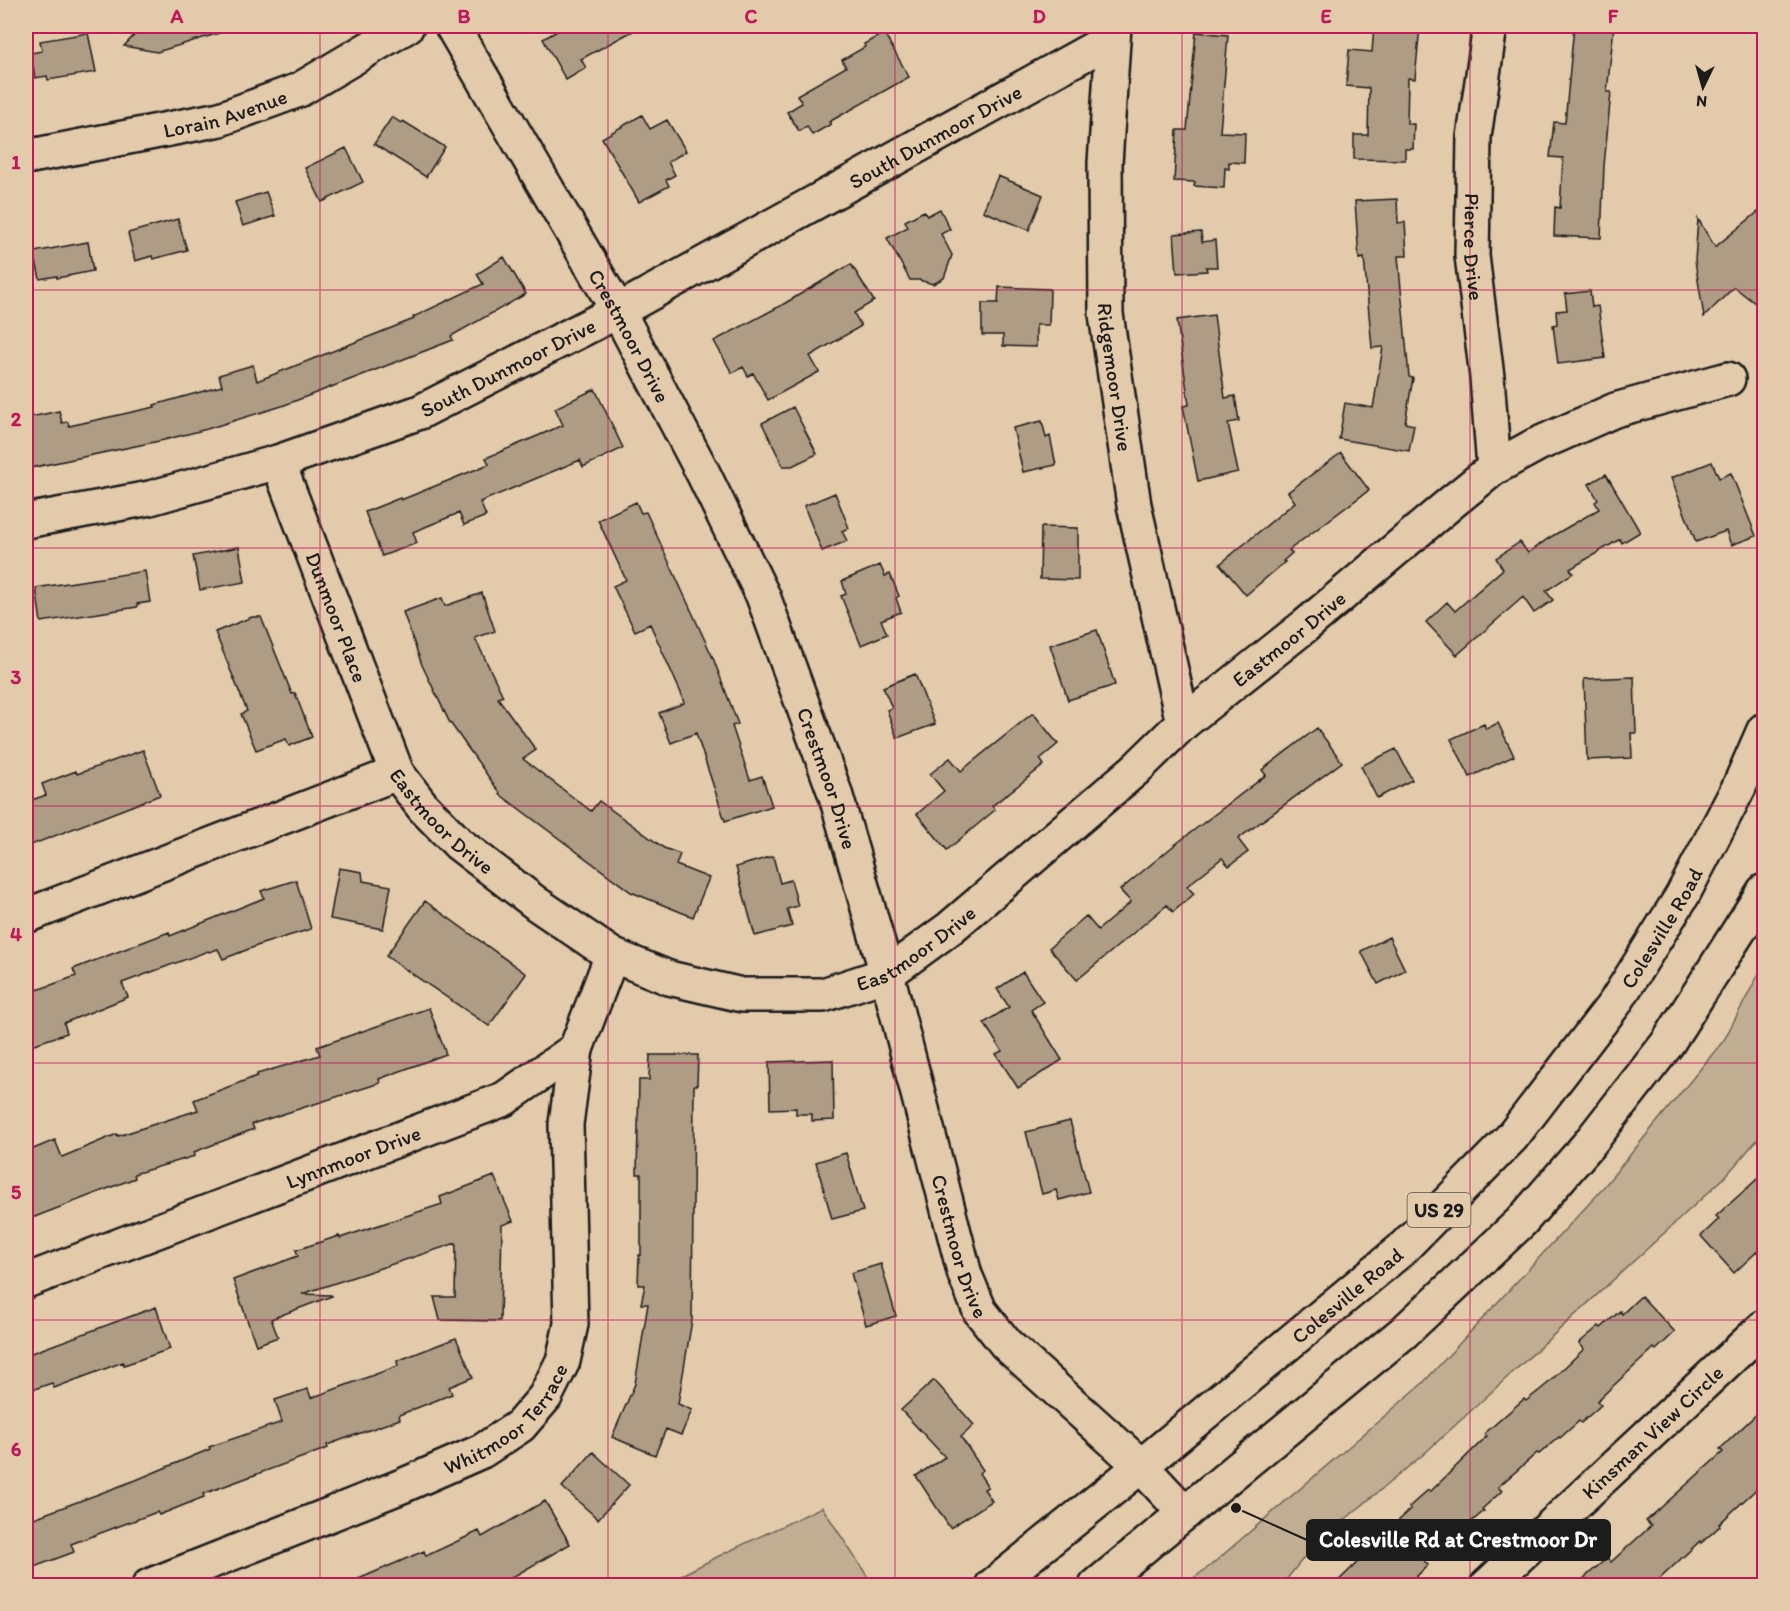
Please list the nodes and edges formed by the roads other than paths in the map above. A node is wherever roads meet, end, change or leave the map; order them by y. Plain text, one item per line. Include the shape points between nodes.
1 (407, 26) edge
2 (452, 26) edge
3 (1490, 26) edge
4 (1113, 32) edge
5 (26, 157) edge
6 (618, 311) junction
7 (1728, 379) dead end
8 (278, 462) junction
9 (1494, 468) junction
10 (26, 521) edge
11 (1184, 723) junction
12 (1764, 730) edge
13 (397, 773) junction
14 (1764, 891) edge
15 (26, 916) edge
16 (612, 955) junction
17 (887, 974) junction
18 (576, 1049) junction
19 (26, 1281) edge
20 (1764, 1327) edge
21 (1141, 1466) junction
22 (1185, 1513) junction
23 (149, 1586) edge
24 (992, 1586) edge
25 (1096, 1586) edge
26 (1487, 1586) edge

1 - 5 main road, Lorain Avenue via 299,90 220,119
2 - 6 main road, Crestmoor Drive
3 - 9 main road, Pierce Drive via 1473,137 1472,244
4 - 6 main road, South Dunmoor Drive
4 - 11 main road, Ridgemoor Drive via 1105,163 1106,314 1134,505
6 - 8 main road, South Dunmoor Drive via 420,412
6 - 17 main road, Crestmoor Drive via 763,596 835,793
7 - 9 main road, Eastmoor Drive via 1615,411
8 - 10 main road, South Dunmoor Drive via 150,498
8 - 13 main road, Dunmoor Place
9 - 11 main road, Eastmoor Drive
11 - 17 main road, Eastmoor Drive via 950,928
12 - 21 main road, Colesville Road / US 29 via 1682,896 1616,1004 1512,1137 1401,1250
13 - 15 main road, Eastmoor Drive
13 - 16 main road, Eastmoor Drive via 423,807 459,843 537,904
14 - 22 main road, US 29 via 1667,1044 1521,1222 1404,1332
16 - 17 main road, Eastmoor Drive via 669,978 742,995 823,995
16 - 18 main road
17 - 21 main road, Crestmoor Drive via 965,1275 980,1311 1006,1344
18 - 19 main road, Lynnmoor Drive via 504,1099
18 - 23 main road, Whitmoor Terrace via 566,1124 572,1324 563,1361 545,1397 520,1426 482,1451
20 - 26 main road, Kinsman View Circle
21 - 22 main road, Crestmoor Drive
21 - 24 main road, Colesville Road / US 29
22 - 25 main road, US 29

